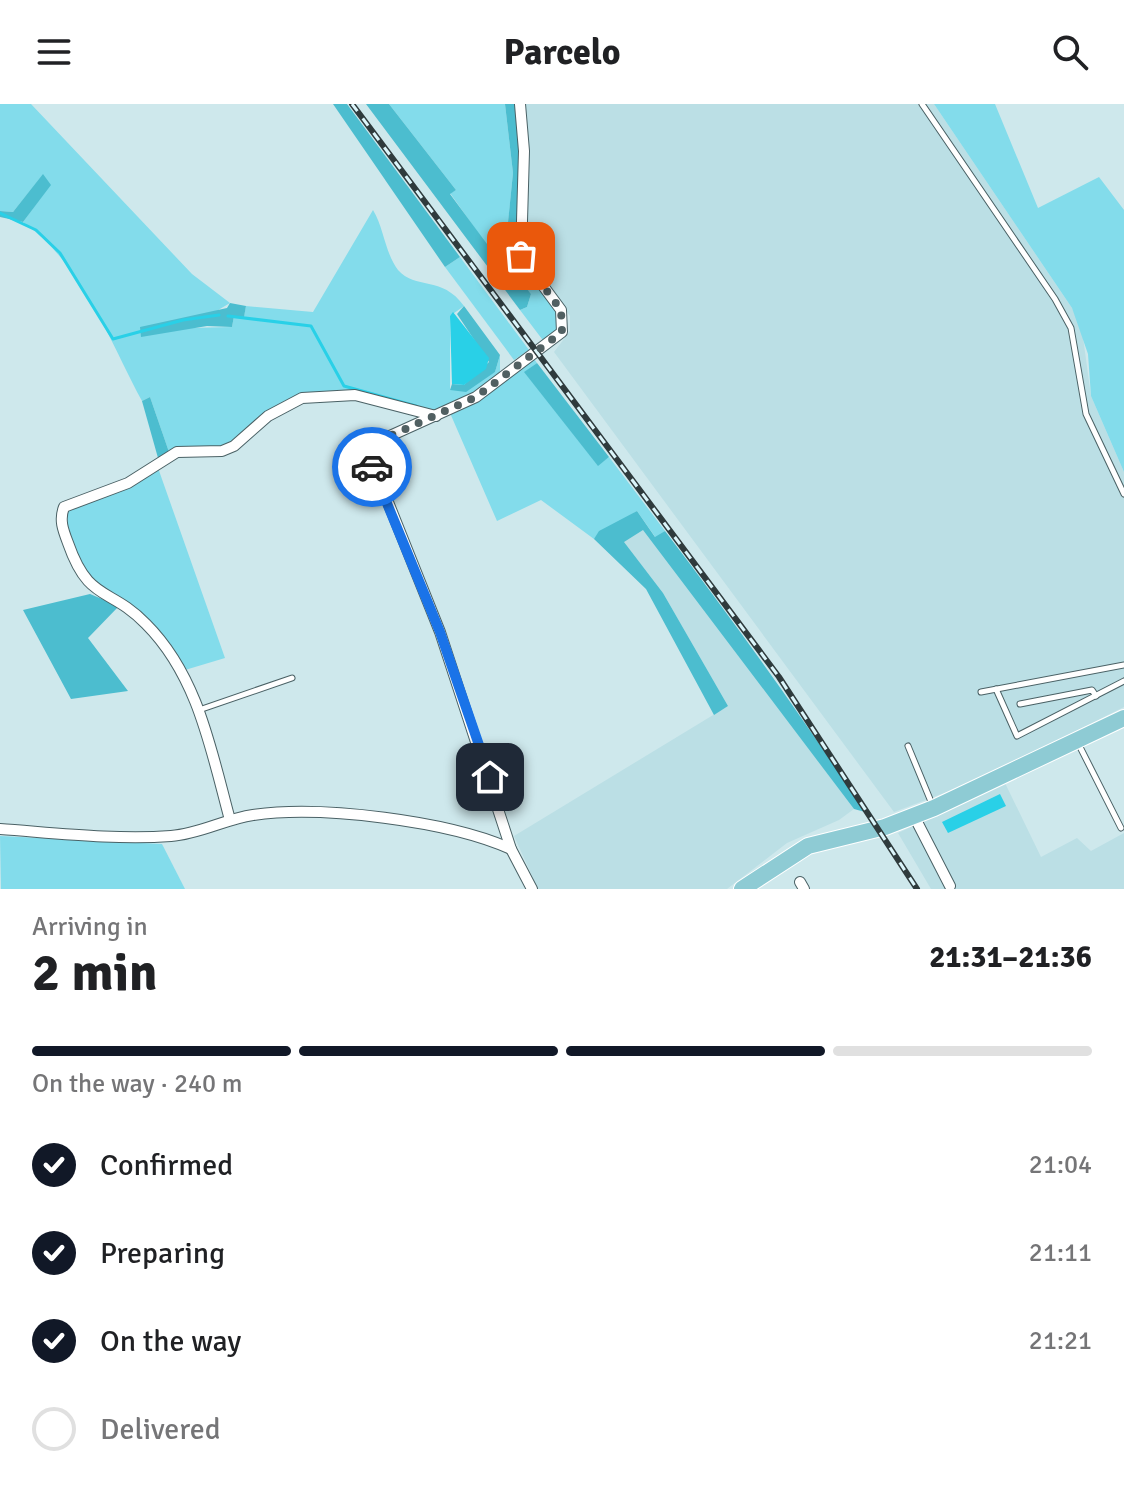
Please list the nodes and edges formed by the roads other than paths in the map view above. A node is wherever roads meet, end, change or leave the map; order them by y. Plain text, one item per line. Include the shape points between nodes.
1 (520, 104) edge
2 (922, 104) edge
3 (436, 416) junction
4 (1124, 494) edge
5 (1124, 665) edge
6 (292, 678) dead end
7 (1124, 681) edge
8 (996, 689) junction
9 (981, 692) dead end
10 (1096, 696) junction
11 (1020, 704) dead end
12 (198, 710) junction
13 (1124, 718) edge
14 (1078, 742) junction
15 (908, 746) dead end
16 (934, 808) junction
17 (914, 816) junction
18 (230, 820) junction
19 (1121, 828) dead end
20 (0, 829) edge
21 (511, 849) junction
22 (950, 886) dead end
23 (532, 889) edge
24 (742, 889) edge

1 - 3 street via 521,256 561,310 564,328 549,345 476,397
2 - 4 lane via 1071,328 1086,414
3 - 12 street via 355,395 302,398 268,416 234,446 177,452 128,483 64,507 63,530 81,575 132,610 159,638 186,676
3 - 21 street via 381,440 372,449 371,464 440,632
5 - 8 lane
6 - 12 lane
7 - 10 lane
8 - 9 lane
8 - 10 lane via 1017,736
10 - 11 lane via 1092,690
12 - 18 street
13 - 14 main road
14 - 16 main road
14 - 19 lane
15 - 16 lane
16 - 17 main road
17 - 22 street
17 - 24 main road via 808,846
18 - 20 street via 172,836
18 - 21 street via 278,812 330,813 463,833
21 - 23 street

